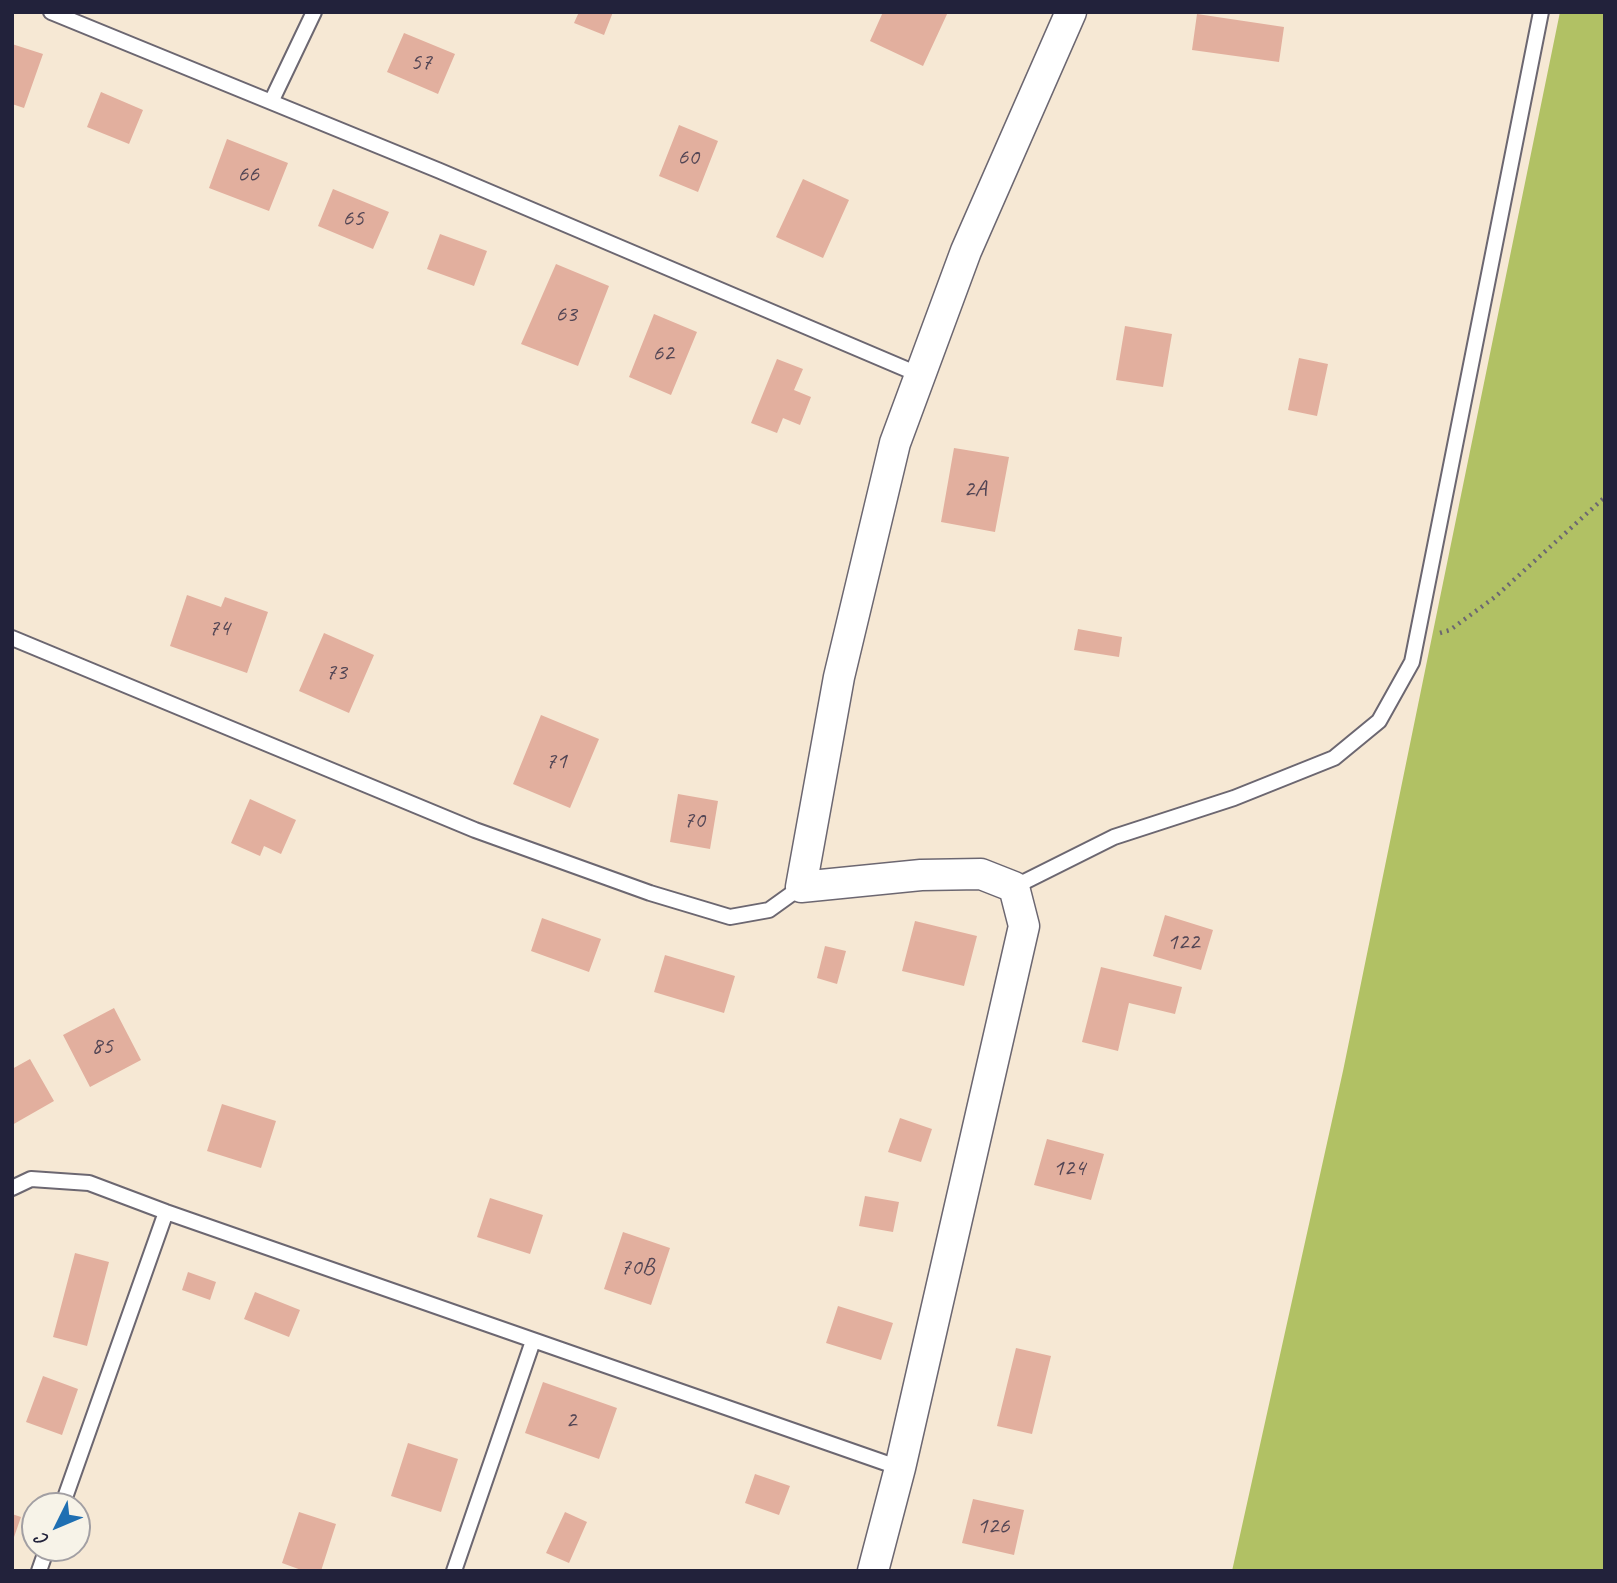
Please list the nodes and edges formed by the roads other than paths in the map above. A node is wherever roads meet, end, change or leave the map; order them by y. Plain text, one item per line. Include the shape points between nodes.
1 (51, 12) edge
2 (314, 12) edge
3 (1071, 12) edge
4 (1541, 12) edge
5 (271, 103) junction
6 (920, 375) junction
7 (12, 638) edge
8 (801, 887) junction
9 (1014, 887) junction
10 (12, 1188) edge
11 (166, 1212) junction
12 (533, 1341) junction
13 (900, 1468) junction
14 (67, 1492) edge
15 (454, 1571) edge
16 (873, 1571) edge

1 - 5 lane
2 - 5 lane
3 - 6 street via 966,251
4 - 9 lane via 1412,662 1379,721 1335,758 1234,798 1114,837
5 - 6 lane
6 - 8 street via 895,443 842,664
7 - 8 lane via 475,830 650,893 730,917 769,910
8 - 9 street via 981,874
9 - 13 street via 1024,926
10 - 11 lane via 31,1178 89,1183
11 - 12 lane
11 - 14 lane
12 - 13 lane
12 - 15 lane
13 - 16 street

